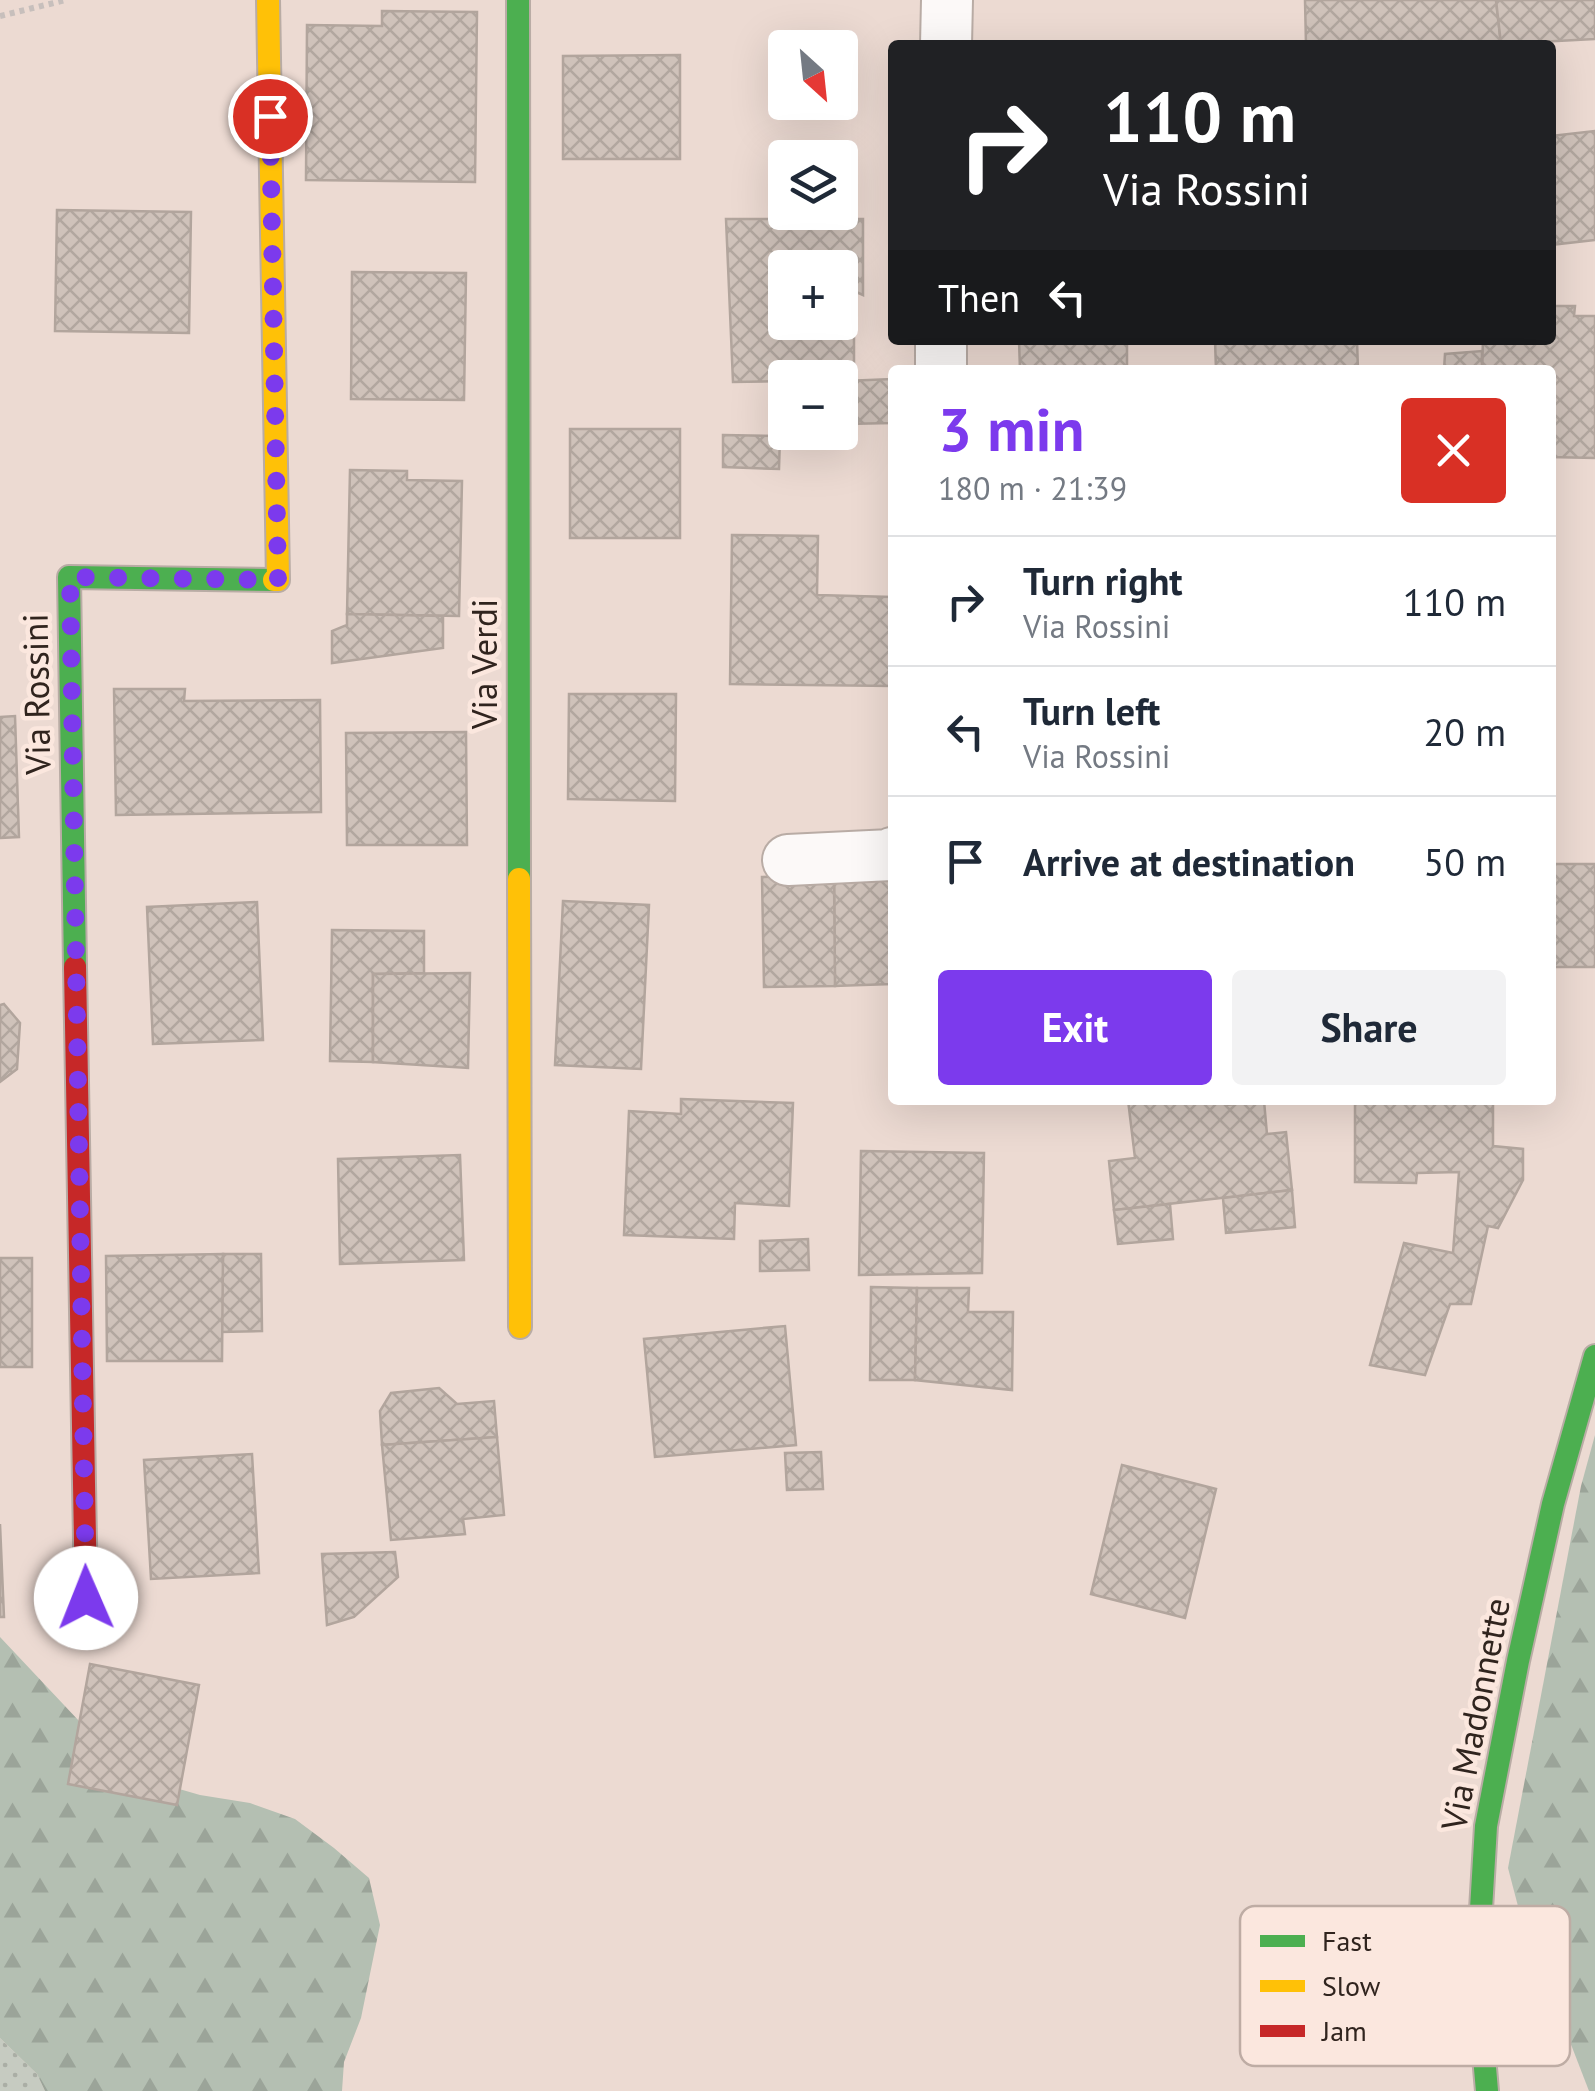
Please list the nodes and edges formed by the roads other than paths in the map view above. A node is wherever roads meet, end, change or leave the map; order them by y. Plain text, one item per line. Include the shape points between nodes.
1 (268, 0) edge
2 (518, 0) edge
3 (947, 0) edge
4 (946, 40) edge
5 (888, 855) edge
6 (788, 860) dead end
7 (520, 1327) dead end
8 (1595, 1356) edge
9 (86, 1598) dead end
10 (1481, 1906) edge
11 (1485, 2066) edge
12 (1487, 2091) edge

1 - 9 street, Via Rossini via 278,580 70,577
2 - 7 street, Via Verdi
3 - 4 street
5 - 6 street
8 - 10 street, Via Madonnette via 1518,1661 1486,1826
11 - 12 street, Via Madonnette

